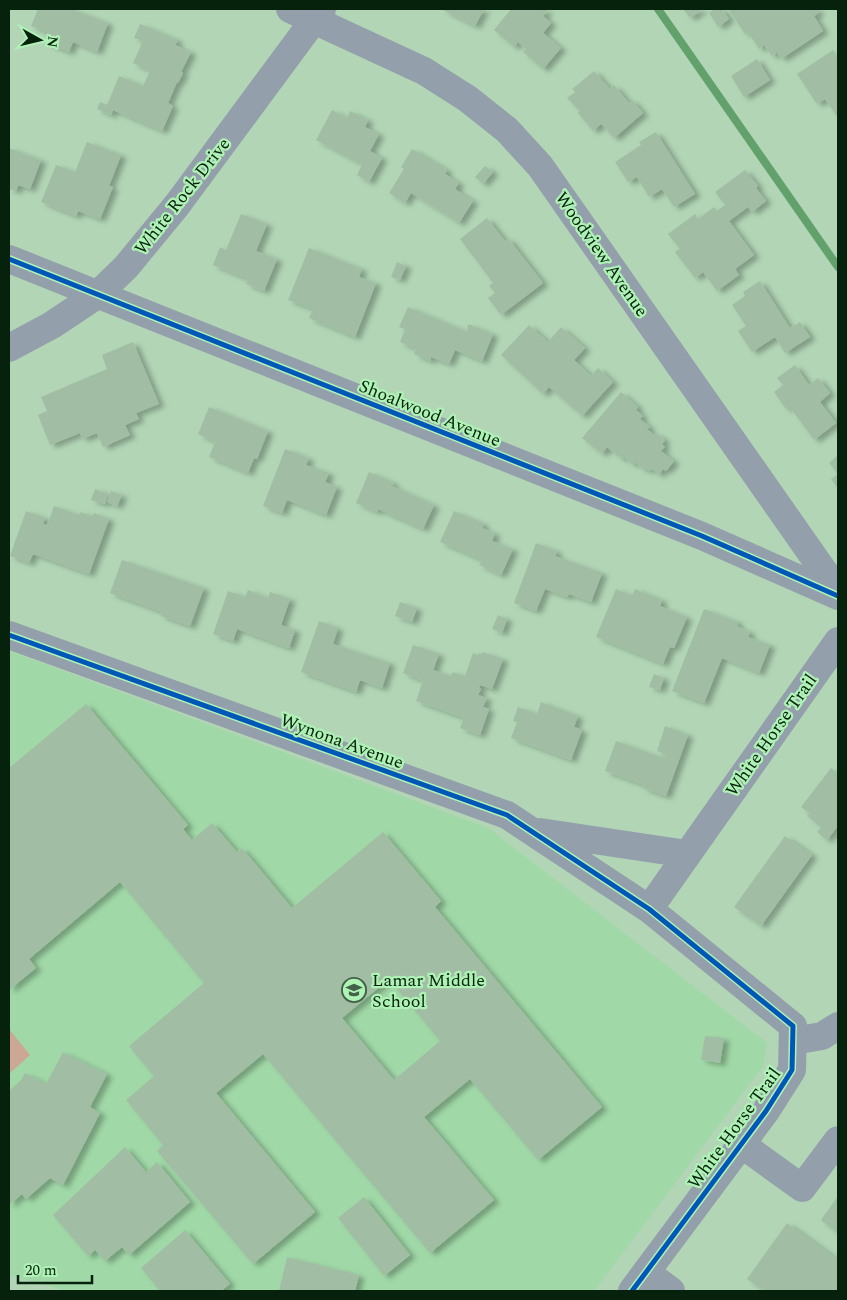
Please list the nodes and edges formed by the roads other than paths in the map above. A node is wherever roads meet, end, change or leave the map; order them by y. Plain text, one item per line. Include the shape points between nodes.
1 (309, 12) edge
2 (9, 260) edge
3 (97, 295) junction
4 (9, 348) edge
5 (838, 585) edge
6 (838, 596) edge
7 (9, 635) edge
8 (838, 641) edge
9 (530, 831) junction
10 (687, 854) junction
11 (648, 908) junction
12 (838, 1026) edge
13 (793, 1042) junction
14 (838, 1140) edge
15 (741, 1144) junction
16 (639, 1281) edge
17 (671, 1291) edge

1 - 3 street, White Rock Drive via 177,205 126,267
1 - 5 street, Woodview Avenue via 424,71 468,99 507,130 540,166 826,573
2 - 3 street, Shoalwood Avenue
3 - 4 street, White Rock Drive
3 - 6 street, Shoalwood Avenue via 702,536
7 - 9 street, Wynona Avenue via 507,815
8 - 10 street, White Horse Trail
9 - 10 street
9 - 11 street, Wynona Avenue
10 - 11 street, White Horse Trail
11 - 13 street, White Horse Trail via 793,1026
12 - 13 street via 822,1036
13 - 15 street, White Horse Trail via 792,1070
14 - 15 street via 802,1188
15 - 16 street, White Horse Trail
16 - 17 street

